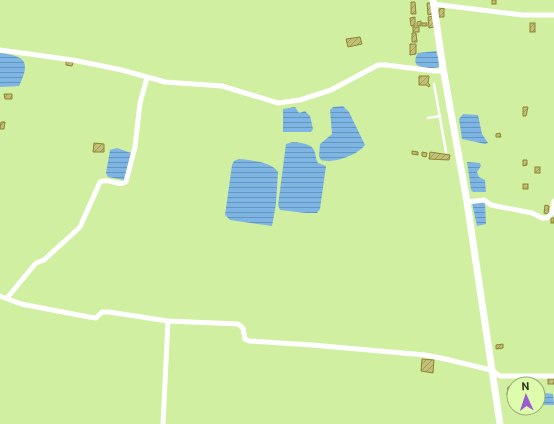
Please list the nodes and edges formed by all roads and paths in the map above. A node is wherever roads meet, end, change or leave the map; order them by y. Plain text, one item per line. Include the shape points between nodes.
1 (433, 2) edge
2 (554, 15) edge
3 (0, 50) edge
4 (443, 68) junction
5 (147, 78) junction
6 (434, 84) dead end
7 (440, 116) junction
8 (428, 118) dead end
9 (446, 152) dead end
10 (554, 201) edge
11 (467, 202) junction
12 (0, 296) edge
13 (7, 298) junction
14 (168, 321) junction
15 (491, 370) junction
16 (554, 376) edge
17 (163, 424) edge
18 (500, 424) edge

1 - 2 street via 496,12
1 - 4 main road
3 - 5 street via 73,60
4 - 5 street via 434,71 378,65 331,90 300,100 278,103 222,86 165,82
4 - 11 main road
5 - 13 street via 126,182 100,182 80,227 44,260 36,263
6 - 7 lane
7 - 8 lane
7 - 9 lane
10 - 11 street via 552,213 547,218 490,205 484,200
11 - 15 main road
12 - 13 street
13 - 14 street via 21,304 96,318 102,312 109,312
14 - 15 street via 238,324 243,328 245,339 249,341 425,356
14 - 17 street
15 - 16 street via 503,376
15 - 18 main road

